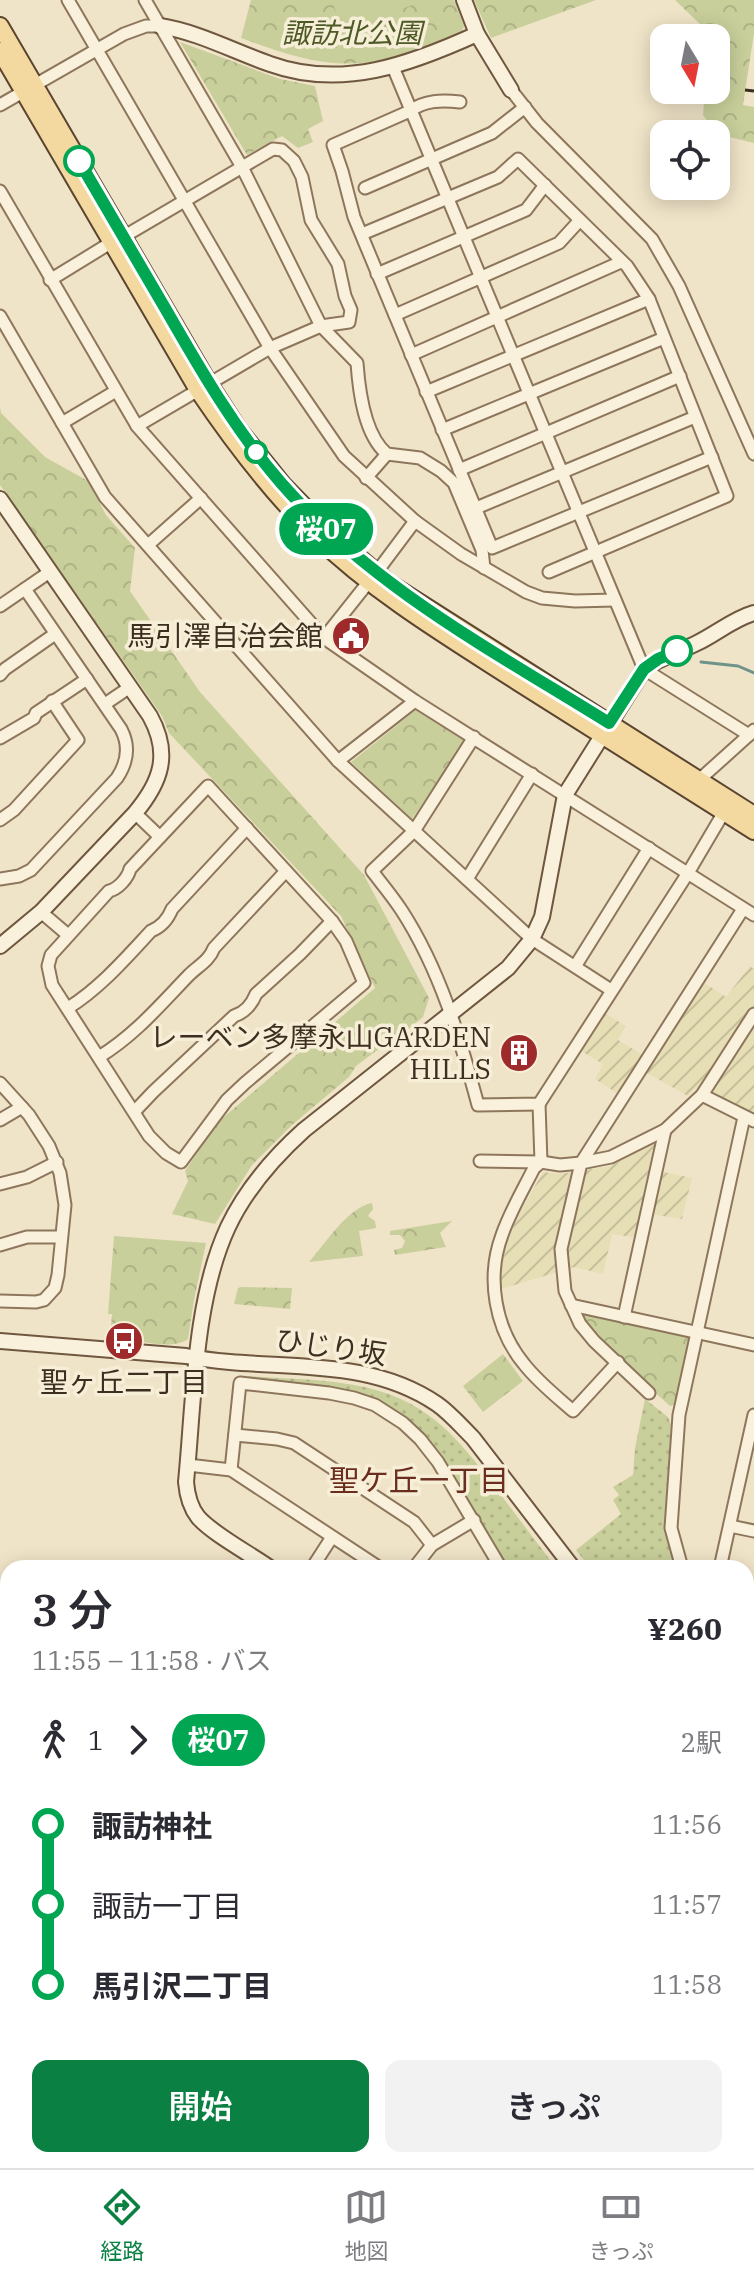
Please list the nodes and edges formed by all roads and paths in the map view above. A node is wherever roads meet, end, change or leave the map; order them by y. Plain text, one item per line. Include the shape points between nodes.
1 (68, 0) edge
2 (145, 0) edge
3 (464, 0) edge
4 (0, 26) edge
5 (160, 26) junction
6 (477, 34) junction
7 (96, 49) junction
8 (0, 51) edge
9 (393, 67) junction
10 (29, 88) junction
11 (511, 90) joint
12 (460, 102) dead end
13 (0, 105) edge
14 (525, 107) junction
15 (410, 111) junction
16 (430, 160) junction
17 (242, 167) junction
18 (545, 185) junction
19 (365, 188) dead end
20 (0, 191) edge
21 (447, 198) junction
22 (184, 201) junction
23 (580, 220) junction
24 (362, 234) junction
25 (464, 238) junction
26 (118, 239) junction
27 (621, 262) junction
28 (377, 274) junction
29 (480, 278) junction
30 (50, 280) junction
31 (649, 299) junction
32 (395, 315) junction
33 (0, 316) edge
34 (497, 317) junction
35 (321, 326) junction
36 (664, 338) junction
37 (270, 348) junction
38 (411, 355) junction
39 (513, 355) junction
40 (680, 376) junction
41 (203, 387) junction
42 (116, 391) junction
43 (426, 392) junction
44 (530, 395) junction
45 (695, 417) junction
46 (62, 423) junction
47 (137, 426) junction
48 (442, 430) junction
49 (546, 434) junction
50 (387, 454) junction
51 (754, 454) edge
52 (712, 457) junction
53 (459, 470) junction
54 (562, 473) junction
55 (366, 478) junction
56 (201, 498) junction
57 (0, 499) edge
58 (476, 508) junction
59 (579, 513) junction
60 (415, 521) junction
61 (148, 545) junction
62 (595, 553) junction
63 (484, 568) junction
64 (51, 571) junction
65 (549, 572) dead end
66 (373, 577) junction
67 (25, 589) junction
68 (615, 600) junction
69 (0, 606) edge
70 (754, 613) edge
71 (55, 634) junction
72 (324, 638) junction
73 (644, 669) junction
74 (0, 675) edge
75 (87, 679) junction
76 (130, 687) junction
77 (52, 701) junction
78 (415, 701) junction
79 (105, 704) junction
80 (605, 728) junction
81 (751, 733) edge
82 (474, 737) junction
83 (0, 738) edge
84 (338, 761) junction
85 (532, 774) junction
86 (699, 780) junction
87 (565, 795) junction
88 (724, 812) junction
89 (135, 813) junction
90 (754, 815) edge
91 (0, 820) edge
92 (247, 828) junction
93 (414, 831) junction
94 (754, 831) edge
95 (160, 837) junction
96 (649, 848) junction
97 (286, 871) junction
98 (688, 873) junction
99 (0, 879) edge
100 (467, 879) junction
101 (41, 912) junction
102 (749, 912) edge
103 (332, 921) junction
104 (68, 935) junction
105 (532, 939) junction
106 (0, 946) edge
107 (576, 965) junction
108 (611, 990) junction
109 (68, 1008) junction
110 (452, 1013) junction
111 (754, 1014) edge
112 (99, 1057) junction
113 (0, 1083) edge
114 (702, 1095) junction
115 (539, 1104) junction
116 (22, 1107) junction
117 (135, 1111) junction
118 (749, 1119) edge
119 (0, 1120) edge
120 (665, 1130) junction
121 (480, 1161) dead end
122 (57, 1162) junction
123 (541, 1162) junction
124 (581, 1163) junction
125 (0, 1184) edge
126 (61, 1237) junction
127 (0, 1245) edge
128 (0, 1301) edge
129 (571, 1305) junction
130 (624, 1317) junction
131 (697, 1333) junction
132 (0, 1341) edge
133 (754, 1345) edge
134 (198, 1358) junction
135 (618, 1362) junction
136 (649, 1393) dead end
137 (754, 1415) edge
138 (235, 1435) junction
139 (188, 1465) junction
140 (231, 1470) junction
141 (474, 1520) junction
142 (730, 1526) junction
143 (754, 1531) edge
144 (332, 1537) junction
145 (432, 1545) junction
146 (258, 1560) edge
147 (317, 1560) edge
148 (368, 1560) edge
149 (420, 1560) edge
150 (496, 1560) edge
151 (567, 1560) edge
152 (680, 1560) edge
153 (722, 1560) edge

1 - 7 street
2 - 5 street
3 - 6 street
4 - 10 main road
5 - 7 street via 146,26
5 - 9 street via 307,73 354,74
5 - 17 street
6 - 9 street
6 - 11 street
7 - 10 street
7 - 22 street
8 - 10 main road
9 - 15 street
10 - 13 street
10 - 26 main road
11 - 14 street
12 - 15 street via 435,101
14 - 16 street via 492,133
14 - 51 street via 652,239 679,286
15 - 16 street
15 - 24 street via 333,145
16 - 19 street
16 - 21 street
17 - 22 street
17 - 35 street
17 - 35 street via 273,149 282,150 302,177 311,220 338,264 351,310 349,322
18 - 21 street via 518,159 498,177
18 - 23 street
18 - 25 street via 526,210
20 - 30 street
21 - 24 street
21 - 25 street
22 - 26 street
22 - 37 street
23 - 27 street
23 - 29 street via 559,243
24 - 28 street
25 - 28 street
25 - 29 street
26 - 30 street
26 - 41 main road
27 - 31 street
27 - 34 street
28 - 32 street
29 - 32 street
29 - 34 street
30 - 42 street
31 - 36 street
31 - 39 street
32 - 38 street
33 - 46 street
34 - 38 street
34 - 39 street
35 - 37 street
35 - 50 street via 357,363 372,436
36 - 40 street
36 - 44 street
37 - 41 street
37 - 55 street via 344,456
38 - 43 street
39 - 43 street
39 - 44 street
40 - 45 street
40 - 49 street
41 - 47 street
41 - 66 main road via 232,440 270,487 317,537
42 - 46 street
42 - 47 street
43 - 48 street
44 - 48 street
44 - 49 street
45 - 52 street
45 - 54 street
46 - 61 street via 105,497
47 - 56 street
48 - 53 street
49 - 53 street
49 - 54 street
50 - 55 street
50 - 63 street via 420,458 454,483 482,550
52 - 59 street
52 - 62 street via 727,496
53 - 58 street
54 - 58 street
54 - 59 street
55 - 60 street
56 - 61 street
56 - 72 street
57 - 64 street
58 - 59 street via 492,548
59 - 62 street
60 - 63 street
60 - 66 street
61 - 84 street
62 - 65 street
62 - 68 street
63 - 68 street via 542,598
64 - 67 street
64 - 76 street
66 - 72 street
66 - 80 main road via 452,640
67 - 69 street
67 - 71 street
68 - 73 street
70 - 73 street
71 - 74 street
71 - 75 street
72 - 78 street
73 - 80 street
73 - 81 street
75 - 77 street
75 - 79 street
76 - 79 street
76 - 89 street via 155,724 161,749 158,779
77 - 83 street
77 - 91 street via 78,740
78 - 82 street
78 - 84 street
79 - 99 street via 126,743 120,772 31,870
80 - 86 main road
80 - 87 street
80 - 88 main road
81 - 86 street
82 - 85 street
82 - 93 street
84 - 93 street
85 - 87 street
85 - 100 street
86 - 90 main road
87 - 96 street
87 - 105 street via 546,904
88 - 94 main road
88 - 98 street
89 - 95 street
89 - 101 street
92 - 95 street via 208,786
92 - 97 street
92 - 109 street via 158,928 89,995
93 - 100 street
93 - 110 street via 372,871 402,912
95 - 104 street
96 - 98 street
96 - 107 street
97 - 103 street
97 - 112 street via 146,1022
98 - 102 street
98 - 108 street
100 - 105 street
101 - 104 street
101 - 106 street
102 - 124 street
103 - 117 street
103 - 117 street via 364,983 245,1083 181,1162 149,1136
104 - 109 street via 48,966 52,985
105 - 107 street
105 - 110 street via 508,968
107 - 108 street
108 - 115 street
109 - 112 street
110 - 115 street via 478,1105
110 - 134 street via 304,1130 257,1180 215,1260
111 - 114 street
112 - 117 street
113 - 116 street
114 - 118 street
114 - 120 street
115 - 123 street
116 - 119 street
116 - 122 street
118 - 131 street
120 - 124 street via 611,1157
120 - 130 street
121 - 123 street
122 - 125 street
122 - 126 street via 65,1205
123 - 124 street
123 - 135 street via 501,1237 494,1295 501,1324 522,1362 573,1411
124 - 129 street via 561,1249
126 - 127 street via 27,1237
126 - 128 street via 57,1283 49,1296 29,1303
129 - 130 street
129 - 135 street via 587,1333
130 - 131 street
131 - 133 street
131 - 152 street via 673,1412 671,1528
132 - 134 street, ひじり坂
134 - 139 street
134 - 151 street, ひじり坂 via 346,1369 412,1389 473,1438
135 - 136 street
137 - 142 street
138 - 140 street
138 - 141 street via 240,1383 364,1401 420,1439
138 - 145 street via 294,1443 414,1522
139 - 140 street
139 - 146 street via 187,1494 198,1517
140 - 144 street
141 - 145 street
141 - 150 street
142 - 143 street
142 - 153 street
144 - 147 street
144 - 148 street
145 - 149 street

